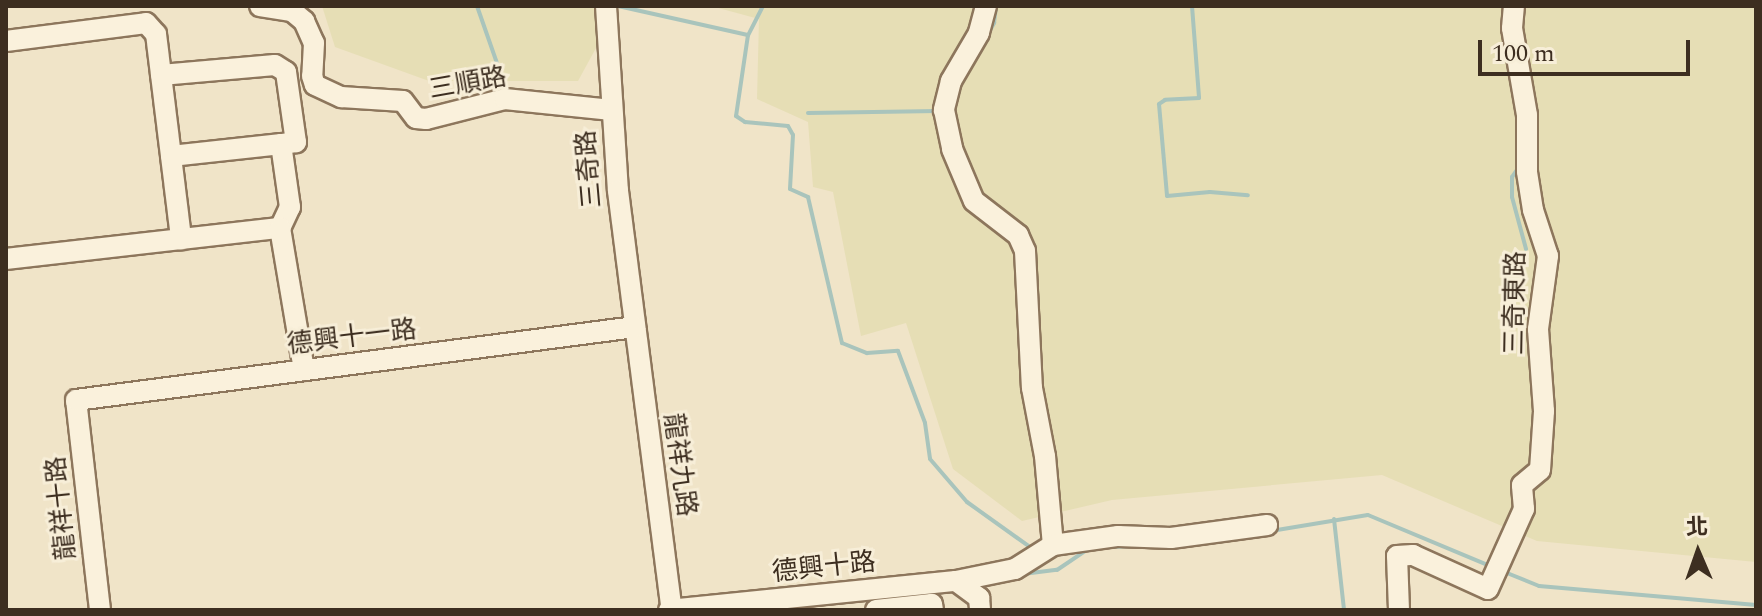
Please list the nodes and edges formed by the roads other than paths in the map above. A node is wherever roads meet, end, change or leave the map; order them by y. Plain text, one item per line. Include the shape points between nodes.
1 (260, 6) edge
2 (606, 6) edge
3 (986, 6) edge
4 (1514, 6) edge
5 (6, 41) edge
6 (161, 75) junction
7 (611, 110) junction
8 (281, 144) junction
9 (171, 156) junction
10 (280, 228) junction
11 (181, 239) junction
12 (6, 259) edge
13 (635, 327) junction
14 (304, 370) junction
15 (76, 400) joint
16 (1267, 525) dead end
17 (1053, 545) junction
18 (956, 581) junction
19 (980, 604) edge
20 (100, 610) edge
21 (670, 610) edge
22 (876, 610) edge
23 (933, 610) edge
24 (1399, 610) edge

1 - 7 street, 三順路 via 292,11 304,21 314,43 315,85 341,97 403,101 416,118 426,119 505,99
2 - 7 street, 三奇路
3 - 17 street via 979,33 951,81 944,110 952,149 974,201 1018,235 1025,251 1032,388
4 - 24 street, 三奇東路 via 1512,28 1527,115 1527,171 1548,256 1538,329 1544,411 1540,470 1522,485 1524,509 1488,589 1413,555 1397,556
5 - 6 street via 146,23 156,34
6 - 8 street via 275,65 286,72 296,142
6 - 9 street
7 - 13 street, 三奇路
8 - 9 street
8 - 10 street via 290,207
9 - 11 street
10 - 11 street
10 - 14 street
11 - 12 street
13 - 14 street, 德興十一路
13 - 21 street, 龍祥九路
14 - 15 street, 德興十一路
15 - 20 street, 龍祥十路
16 - 17 street via 1171,538 1118,536
17 - 18 street, 德興十路 via 1015,569
18 - 19 street
18 - 21 street, 德興十路
22 - 23 street via 932,604

